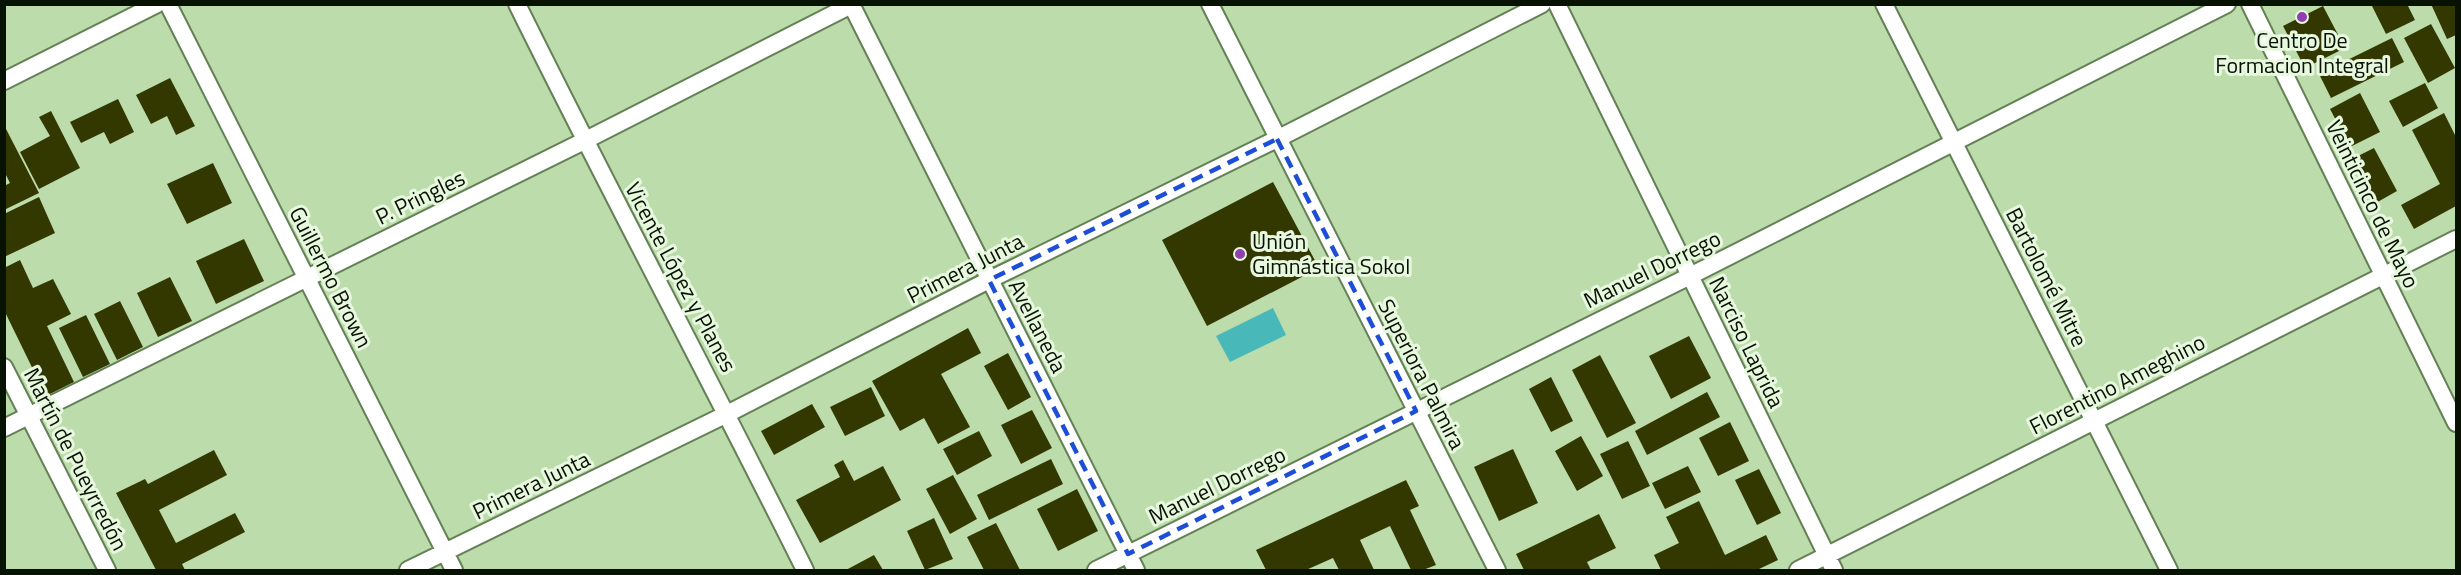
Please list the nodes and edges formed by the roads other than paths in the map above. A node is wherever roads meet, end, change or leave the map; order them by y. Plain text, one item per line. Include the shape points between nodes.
1 (157, 4) edge
2 (168, 4) edge
3 (517, 4) edge
4 (1210, 4) edge
5 (1542, 4) edge
6 (1557, 4) edge
7 (1884, 4) edge
8 (2227, 4) edge
9 (2250, 4) edge
10 (852, 5) edge
11 (4, 81) edge
12 (1277, 139) junction
13 (585, 141) junction
14 (1953, 142) junction
15 (2457, 239) edge
16 (1690, 276) junction
17 (2384, 276) junction
18 (306, 278) junction
19 (989, 280) junction
20 (4, 367) edge
21 (1416, 411) junction
22 (727, 414) junction
23 (29, 416) junction
24 (2094, 420) junction
25 (2457, 423) edge
26 (4, 428) edge
27 (444, 552) junction
28 (1128, 554) junction
29 (1831, 563) edge
30 (107, 570) edge
31 (408, 570) edge
32 (454, 570) edge
33 (805, 570) edge
34 (1095, 570) edge
35 (1136, 570) edge
36 (1497, 570) edge
37 (1798, 570) edge
38 (2169, 570) edge

1 - 11 street
2 - 18 street, Guillermo Brown
3 - 13 street, Vicente López y Planes
4 - 12 street, Superiora Palmira
5 - 12 street, Primera Junta
6 - 16 street, Narciso Laprida
7 - 14 street, Bartolomé Mitre
8 - 14 street, Manuel Dorrego
9 - 17 street, Veinticinco de Mayo
10 - 13 street, P. Pringles
10 - 19 street, Avellaneda
12 - 19 street, Primera Junta
12 - 21 street, Superiora Palmira
13 - 18 street, P. Pringles
13 - 22 street, Vicente López y Planes
14 - 16 street, Manuel Dorrego
14 - 24 street, Bartolomé Mitre
15 - 17 street, Florentino Ameghino
16 - 21 street, Manuel Dorrego
16 - 29 street, Narciso Laprida
17 - 24 street, Florentino Ameghino
17 - 25 street, Veinticinco de Mayo
18 - 23 street, P. Pringles
18 - 27 street, Guillermo Brown
19 - 22 street, Primera Junta
19 - 28 street, Avellaneda
20 - 23 street, Martín de Pueyrredón
21 - 28 street, Manuel Dorrego
21 - 36 street, Superiora Palmira
22 - 27 street, Primera Junta
22 - 33 street, Vicente López y Planes
23 - 26 street, P. Pringles
23 - 30 street, Martín de Pueyrredón
24 - 29 street, Florentino Ameghino
24 - 38 street, Bartolomé Mitre
27 - 31 street, Primera Junta
27 - 32 street, Guillermo Brown
28 - 34 street, Manuel Dorrego
28 - 35 street, Avellaneda
29 - 37 street, Florentino Ameghino

